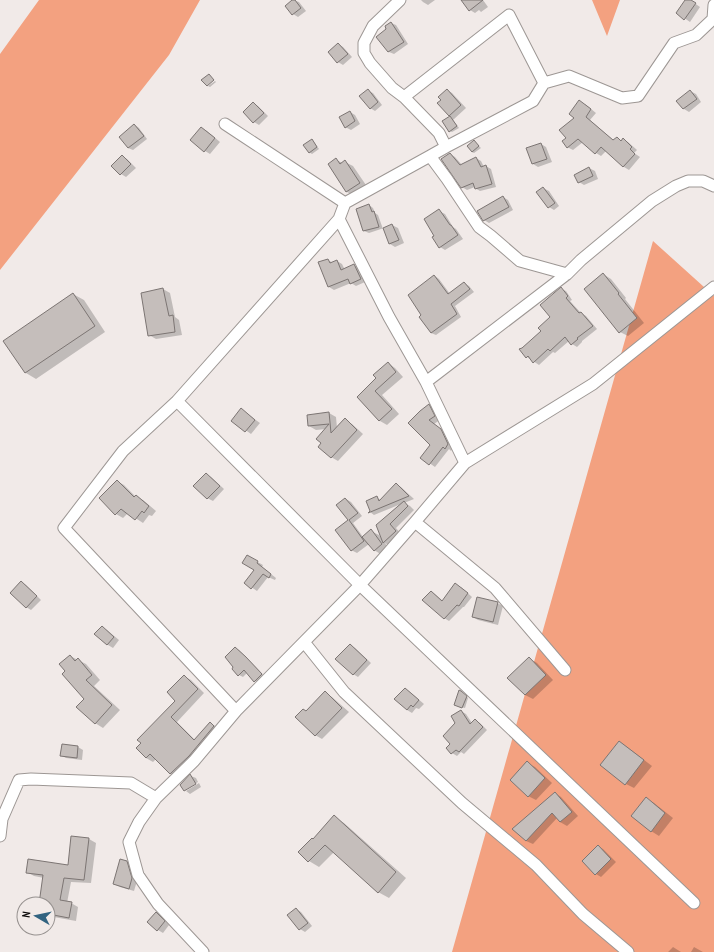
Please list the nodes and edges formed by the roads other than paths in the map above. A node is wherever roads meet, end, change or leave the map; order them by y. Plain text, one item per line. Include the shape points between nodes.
1 (400, 0) edge
2 (714, 5) edge
3 (544, 83) junction
4 (404, 97) junction
5 (225, 124) dead end
6 (446, 147) junction
7 (430, 156) junction
8 (714, 186) edge
9 (345, 203) junction
10 (339, 219) junction
11 (567, 274) junction
12 (714, 287) edge
13 (426, 382) junction
14 (177, 401) junction
15 (465, 463) junction
16 (415, 522) junction
17 (360, 585) junction
18 (304, 642) junction
19 (565, 670) dead end
20 (236, 711) junction
21 (156, 798) junction
22 (1, 818) edge
23 (0, 836) edge
24 (694, 903) dead end
25 (203, 952) edge
26 (628, 952) edge

1 - 4 street via 373,26 364,43 364,53 392,88
2 - 3 street via 713,19 696,35 674,43 638,96 622,98 569,76
3 - 4 street via 509,15
3 - 6 street via 533,101
4 - 6 street via 439,133
5 - 9 street
6 - 7 street
7 - 9 street
7 - 11 street via 479,227 520,261
8 - 11 street via 703,181 688,181 676,186 652,201
9 - 10 street
10 - 13 street via 389,317
10 - 14 street
11 - 13 street
12 - 15 street via 594,384
13 - 15 street
14 - 17 street
14 - 20 street via 123,451 64,528
15 - 16 street
16 - 17 street
16 - 19 street via 495,588
17 - 18 street
17 - 24 street
18 - 20 street
18 - 26 street via 344,692 462,803 536,864 583,914
20 - 21 street via 194,761
21 - 22 street via 131,783 19,780
21 - 25 street via 139,822 130,842 138,876 158,904
22 - 23 street

